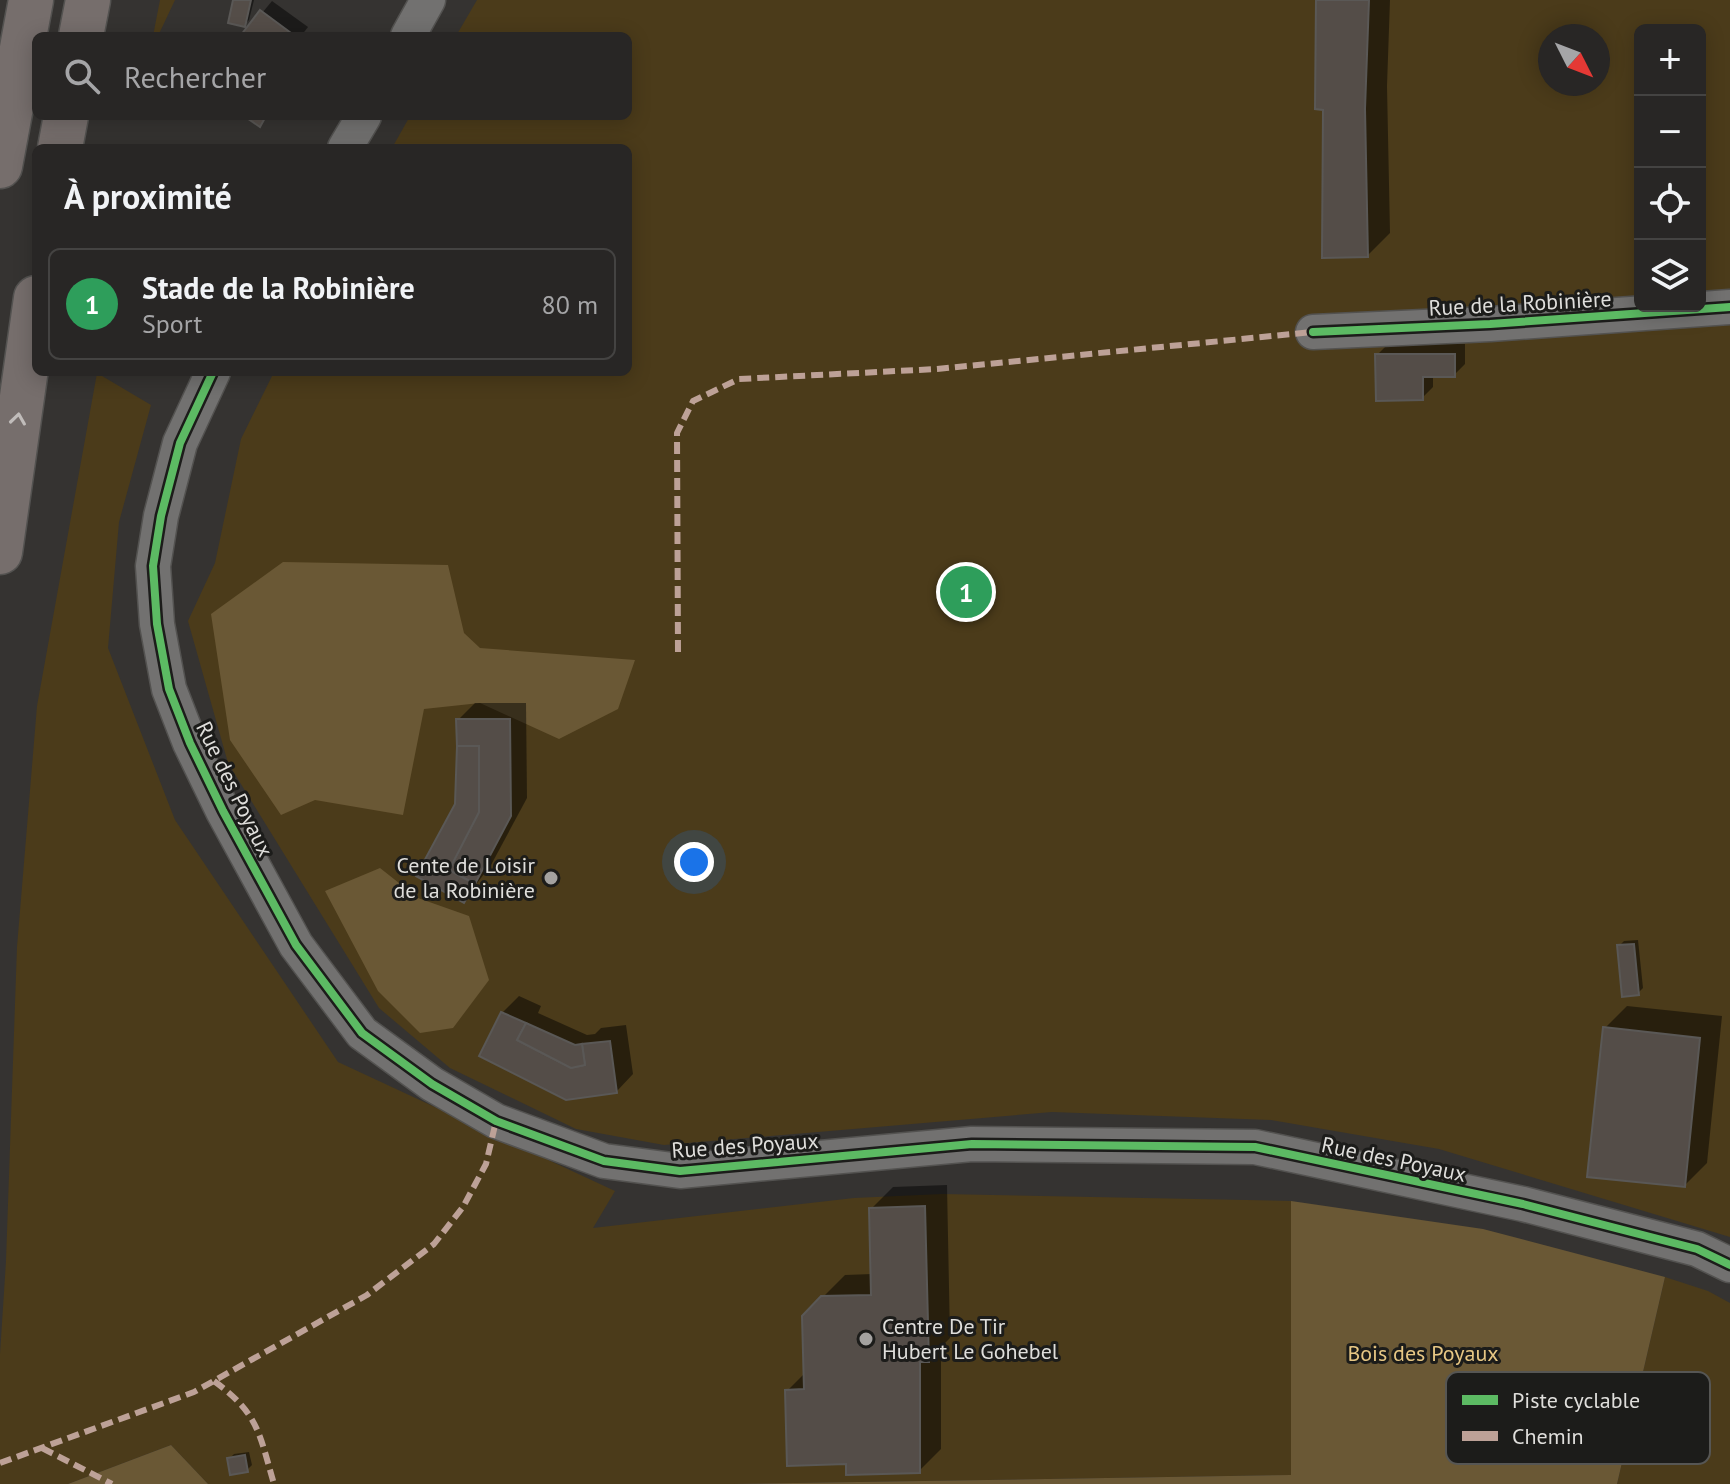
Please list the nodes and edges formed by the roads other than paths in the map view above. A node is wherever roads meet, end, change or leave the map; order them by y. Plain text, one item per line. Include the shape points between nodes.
1 (31, 0) edge
2 (88, 0) edge
3 (428, 0) edge
4 (82, 32) edge
5 (410, 32) edge
6 (65, 120) edge
7 (362, 120) edge
8 (61, 144) edge
9 (347, 144) edge
10 (0, 166) edge
11 (1730, 307) edge
12 (32, 326) edge
13 (1313, 332) dead end
14 (211, 376) edge
15 (0, 552) edge
16 (1730, 1265) edge

1 - 10 highway
2 - 4 highway
3 - 5 street
6 - 8 highway
7 - 9 street
11 - 13 street, Rue de la Robinière
15 -> 12 highway
14 - 16 street, Rue des Poyaux via 180,443 153,566 169,689 223,811 296,945 362,1033 432,1084 496,1121 604,1161 680,1171 972,1144 1255,1147 1538,1208 1697,1249

